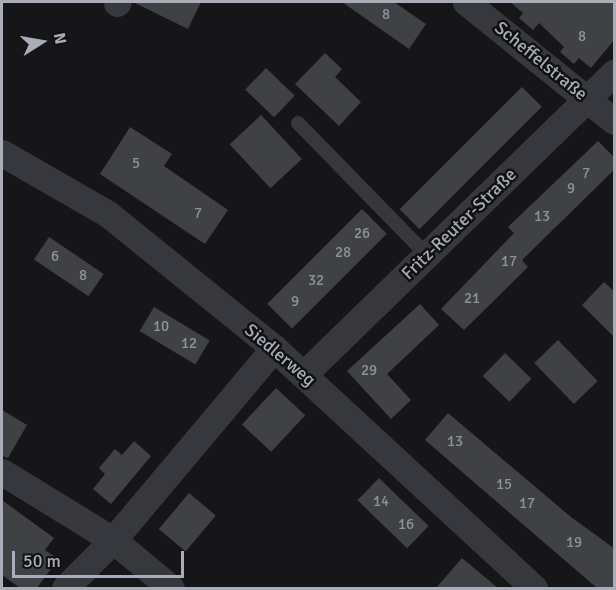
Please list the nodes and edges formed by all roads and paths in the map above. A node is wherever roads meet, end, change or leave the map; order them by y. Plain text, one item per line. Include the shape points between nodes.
1 (466, 2) edge
2 (615, 73) edge
3 (588, 99) junction
4 (615, 121) edge
5 (298, 123) dead end
6 (2, 153) edge
7 (427, 255) junction
8 (274, 348) junction
9 (304, 374) junction
10 (2, 472) edge
11 (113, 540) junction
12 (64, 588) edge
13 (171, 588) edge
14 (534, 588) edge

1 - 3 street, Scheffelstraße
2 - 3 street, Fritz-Reuter-Straße
3 - 4 street, Scheffelstraße
3 - 7 street, Fritz-Reuter-Straße
5 - 7 lane
6 - 8 street, Siedlerweg via 108,214
7 - 9 street, Fritz-Reuter-Straße
8 - 9 street, Siedlerweg
8 - 11 street
9 - 14 street, Siedlerweg
10 - 11 street
11 - 12 street
11 - 13 street

